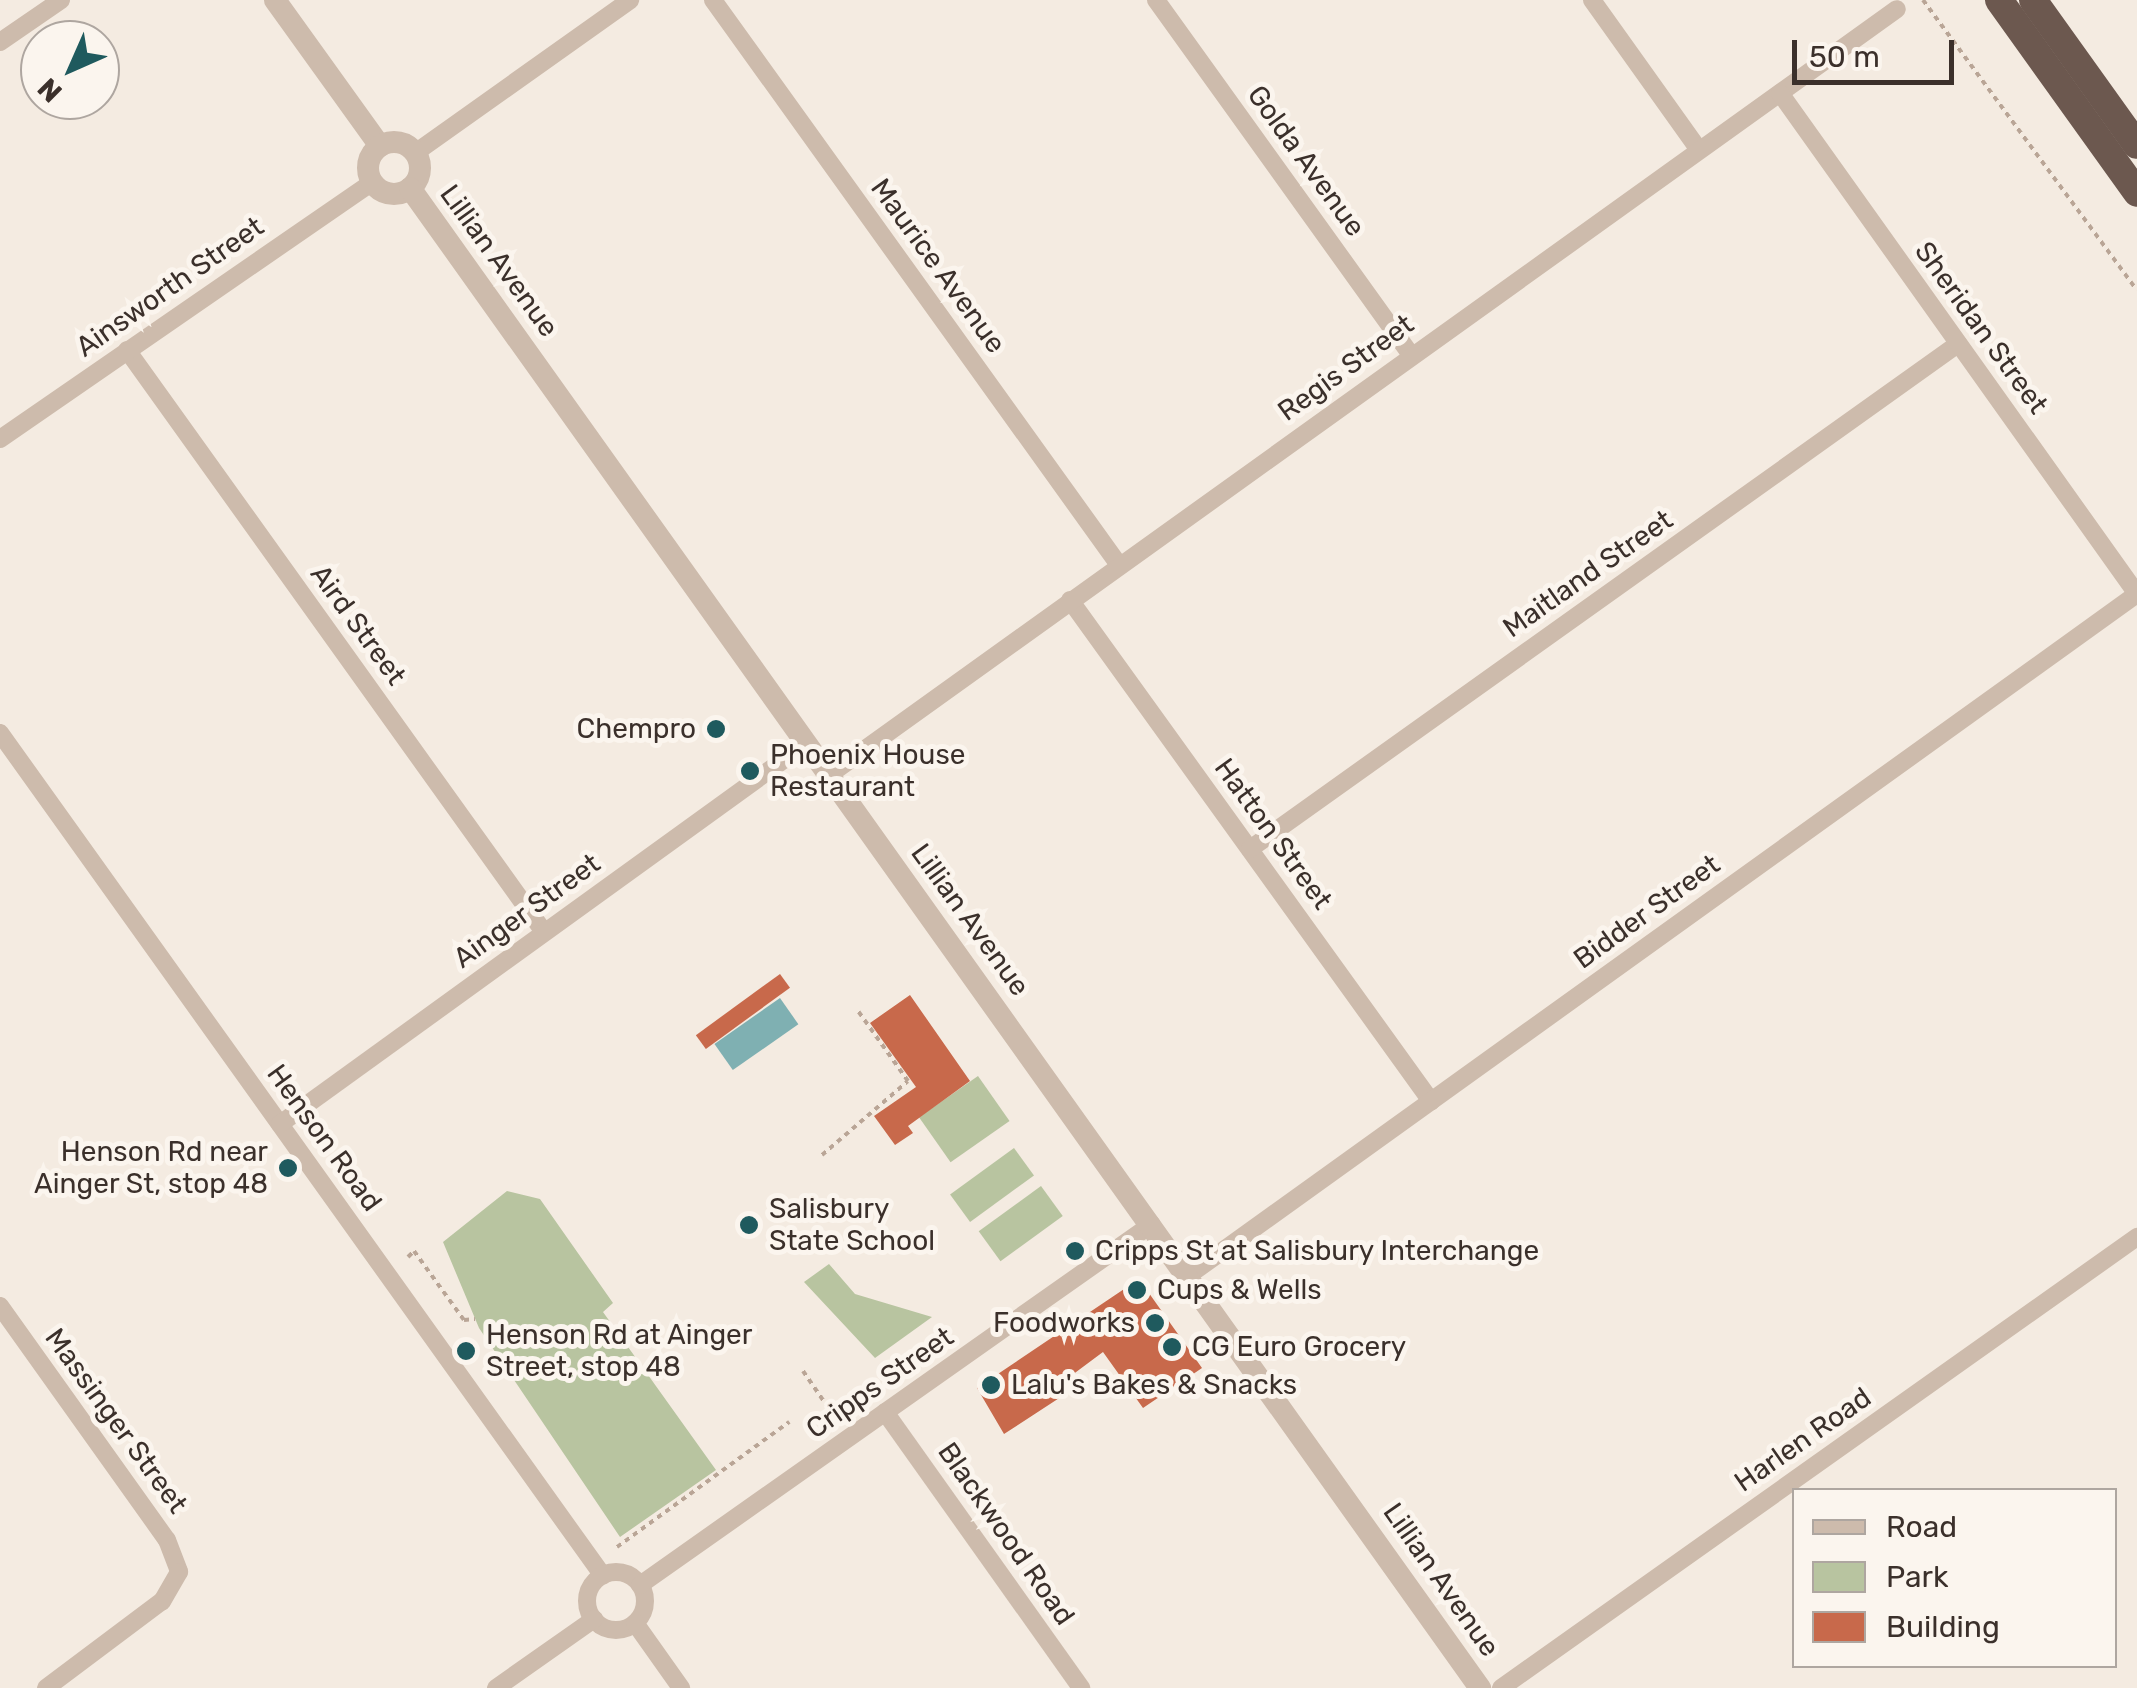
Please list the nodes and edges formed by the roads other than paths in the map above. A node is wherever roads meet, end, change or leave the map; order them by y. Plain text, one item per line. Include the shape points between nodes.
1 (61, 0) edge
2 (275, 0) edge
3 (630, 0) edge
4 (713, 0) edge
5 (1156, 0) edge
6 (1592, 0) edge
7 (1999, 0) edge
8 (2034, 0) edge
9 (1897, 10) dead end
10 (0, 42) edge
11 (1780, 93) junction
12 (2137, 145) edge
13 (380, 146) junction
14 (1700, 150) junction
15 (415, 153) junction
16 (372, 182) junction
17 (410, 188) junction
18 (2137, 192) edge
19 (1958, 344) junction
20 (127, 350) junction
21 (1411, 355) junction
22 (0, 439) edge
23 (1119, 565) junction
24 (2137, 594) edge
25 (1070, 600) junction
26 (0, 733) edge
27 (807, 743) junction
28 (829, 774) junction
29 (1250, 849) junction
30 (544, 932) junction
31 (1431, 1101) junction
32 (280, 1124) junction
33 (1152, 1224) junction
34 (2137, 1237) edge
35 (1189, 1274) junction
36 (0, 1306) edge
37 (885, 1412) junction
38 (603, 1576) junction
39 (640, 1585) junction
40 (594, 1619) junction
41 (636, 1623) junction
42 (70, 1681) edge
43 (46, 1688) edge
44 (496, 1688) edge
45 (681, 1688) edge
46 (1081, 1688) edge
47 (1480, 1688) edge
48 (1501, 1688) edge

1 - 10 street
2 - 13 street
3 - 15 street
4 - 23 street, Maurice Avenue
5 - 21 street, Golda Avenue
6 - 14 street
7 - 18 highway
8 - 12 highway
9 - 11 street, Regis Street
11 - 14 street, Regis Street
11 - 19 street, Sheridan Street
13 - 15 street via 402,144
13 - 16 street via 370,158
14 - 21 street, Regis Street
15 - 17 street via 419,176
16 - 17 street via 394,194
16 - 20 street, Ainsworth Street
17 - 27 street, Lillian Avenue
19 - 24 street, Sheridan Street
19 - 29 street, Maitland Street
20 - 22 street, Ainsworth Street
20 - 30 street, Aird Street
21 - 23 street, Regis Street
23 - 25 street, Regis Street
24 - 31 street, Bidder Street
25 - 28 street, Regis Street
25 - 29 street, Hatton Street
26 - 32 street, Henson Road
27 - 28 street, Lillian Avenue
27 - 30 street, Ainger Street
28 - 33 street, Lillian Avenue
29 - 31 street, Hatton Street
30 - 32 street, Ainger Street
31 - 35 street, Bidder Street
32 - 38 street, Henson Road
33 - 35 street, Lillian Avenue
33 - 37 street, Cripps Street
34 - 48 street, Harlen Road
35 - 47 street, Lillian Avenue
36 - 42 street, Massinger Street via 167,1540 179,1572 162,1601
37 - 39 street, Cripps Street
37 - 46 street, Blackwood Road
38 - 39 street via 619,1572
38 - 40 street via 588,1595
39 - 41 street via 645,1601
40 - 41 street via 609,1629
40 - 44 street
41 - 45 street
42 - 43 street

